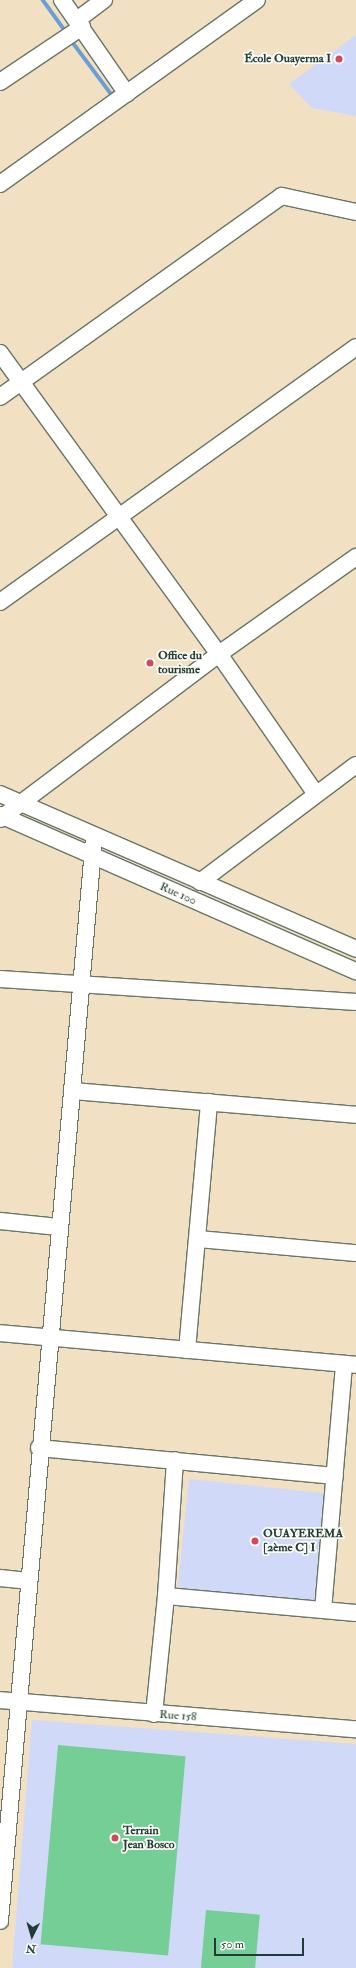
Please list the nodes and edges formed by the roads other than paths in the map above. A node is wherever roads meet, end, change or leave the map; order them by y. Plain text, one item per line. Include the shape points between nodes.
1 (62, 0) edge
2 (104, 0) edge
3 (257, 0) edge
4 (80, 24) junction
5 (0, 82) edge
6 (127, 94) junction
7 (0, 184) edge
8 (356, 212) edge
9 (356, 347) edge
10 (0, 353) edge
11 (20, 382) junction
12 (0, 397) edge
13 (118, 517) junction
14 (356, 557) edge
15 (0, 602) edge
16 (219, 654) junction
17 (356, 765) edge
18 (0, 794) edge
19 (316, 794) junction
20 (20, 803) junction
21 (1, 817) edge
22 (94, 837) junction
23 (92, 856) junction
24 (200, 882) junction
25 (356, 949) edge
26 (356, 971) edge
27 (0, 979) edge
28 (81, 986) junction
29 (356, 1002) edge
30 (72, 1090) junction
31 (209, 1102) junction
32 (356, 1115) edge
33 (0, 1221) edge
34 (58, 1227) junction
35 (198, 1239) junction
36 (356, 1253) edge
37 (0, 1333) edge
38 (50, 1337) junction
39 (186, 1350) junction
40 (350, 1365) edge
41 (39, 1448) junction
42 (175, 1460) junction
43 (335, 1476) junction
44 (0, 1578) edge
45 (28, 1581) junction
46 (166, 1596) junction
47 (323, 1610) junction
48 (356, 1613) edge
49 (0, 1700) edge
50 (18, 1701) junction
51 (154, 1714) junction
52 (356, 1729) edge
53 (0, 1921) edge

1 - 4 street
2 - 4 street
3 - 6 street
4 - 5 street
4 - 6 street
6 - 7 street
8 - 11 street via 282,196
9 - 13 street
10 - 11 street
11 - 12 street
11 - 13 street
13 - 15 street
13 - 16 street
14 - 16 street
16 - 19 street
16 - 20 street
17 - 19 street
18 - 20 street
19 - 24 street
20 - 21 street
20 - 22 street
21 - 23 street, Rue 100
22 - 23 street
22 - 24 street
23 - 26 street, Rue 100
23 - 28 street
24 - 25 street
27 - 28 street
28 - 29 street
28 - 30 street
30 - 31 street
30 - 34 street
31 - 32 street
31 - 35 street
33 - 34 street
34 - 38 street
35 - 36 street
35 - 39 street
37 - 38 street
38 - 39 street
38 - 41 street
39 - 40 street
40 - 43 street
41 - 42 street
41 - 45 street
42 - 43 street
42 - 46 street
43 - 47 street
44 - 45 street
45 - 50 street
46 - 47 street
46 - 51 street
47 - 48 street
49 - 50 street, Rue 158
50 - 51 street, Rue 158
50 - 53 street
51 - 52 street, Rue 158

